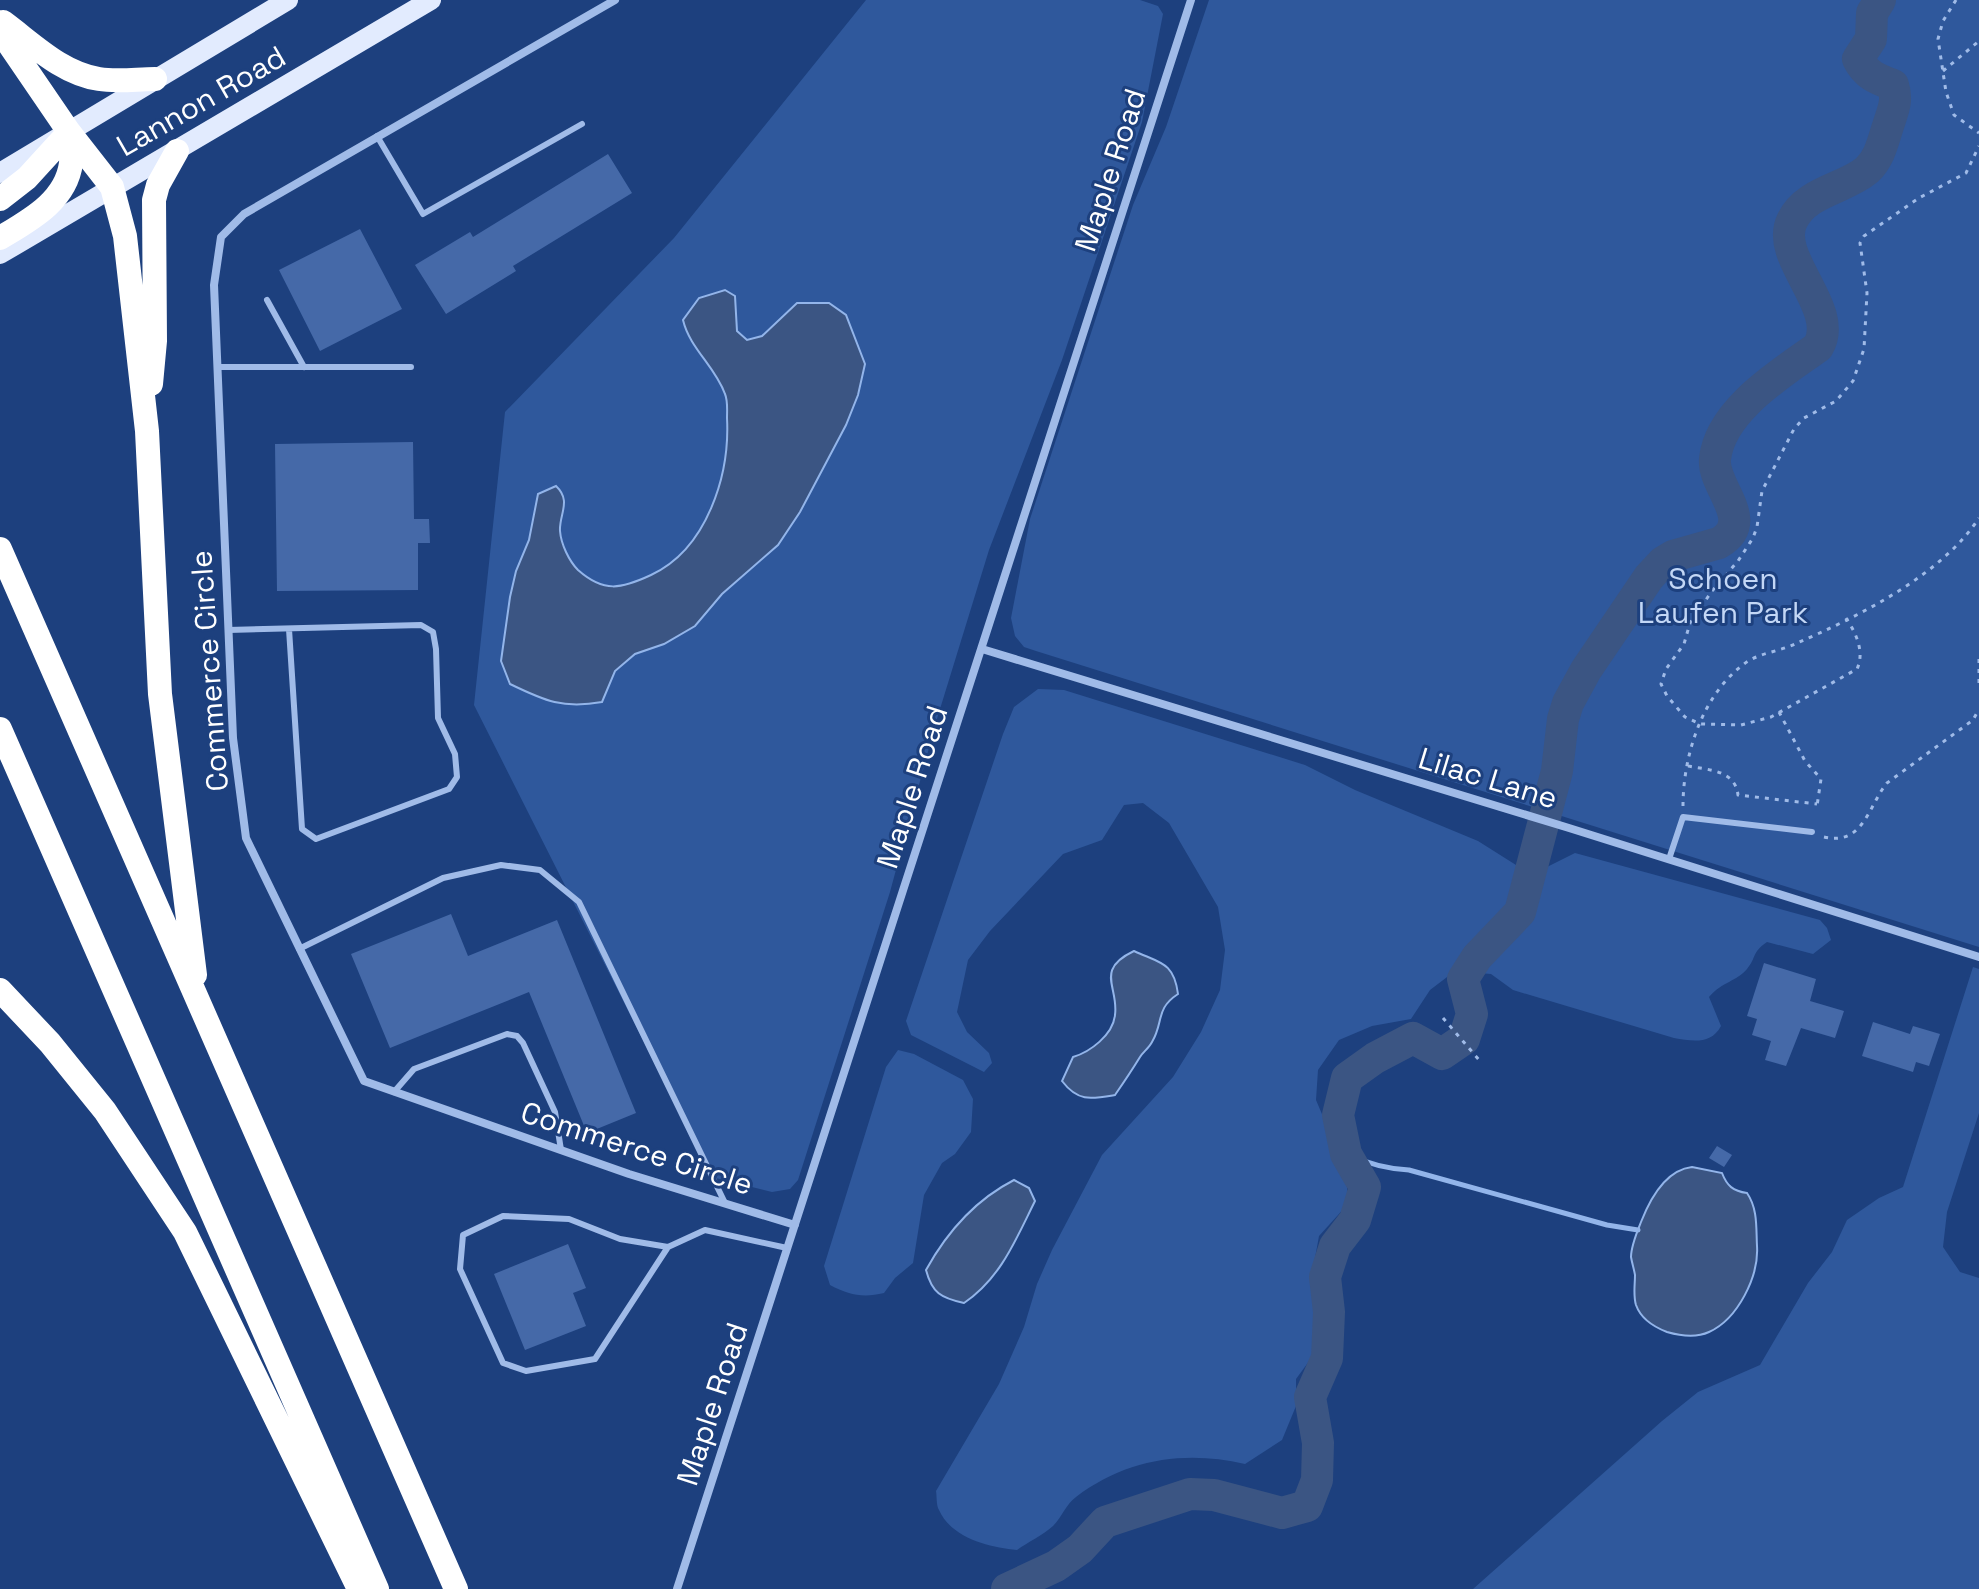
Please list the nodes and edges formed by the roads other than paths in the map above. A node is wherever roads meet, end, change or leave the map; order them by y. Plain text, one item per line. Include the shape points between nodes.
1 (288, 0) edge
2 (431, 0) edge
3 (615, 0) edge
4 (1190, 0) edge
5 (0, 21) edge
6 (0, 31) edge
7 (155, 79) junction
8 (582, 124) dead end
9 (69, 132) junction
10 (377, 136) junction
11 (177, 151) junction
12 (0, 173) edge
13 (112, 187) junction
14 (0, 199) edge
15 (0, 238) edge
16 (0, 254) edge
17 (267, 300) dead end
18 (217, 367) junction
19 (304, 367) junction
20 (411, 367) dead end
21 (147, 431) junction
22 (0, 549) edge
23 (289, 629) junction
24 (228, 630) junction
25 (982, 649) junction
26 (0, 729) edge
27 (1812, 832) dead end
28 (1669, 859) junction
29 (299, 949) junction
30 (1979, 957) edge
31 (0, 990) edge
32 (198, 1001) junction
33 (394, 1092) junction
34 (561, 1150) junction
35 (725, 1203) junction
36 (795, 1225) junction
37 (668, 1247) junction
38 (787, 1248) junction
39 (359, 1589) edge
40 (377, 1589) edge
41 (456, 1589) edge
42 (677, 1589) edge

1 - 7 main road, Lannon Road
2 - 11 main road, Lannon Road
3 - 10 street, Commerce Circle
4 - 25 street, Maple Road
5 - 7 highway via 79,74
6 - 9 highway
7 - 9 main road, Lannon Road
8 - 10 lane via 423,214
9 - 12 main road, Lannon Road
9 - 13 highway
9 - 14 highway
9 - 15 highway via 71,163 65,184 51,203
10 - 18 street, Commerce Circle via 244,214 221,237 214,285
11 - 13 main road, Lannon Road
11 - 21 highway via 154,200 155,341
13 - 16 main road, Lannon Road
13 - 21 highway via 125,236
17 - 19 lane
18 - 19 lane
18 - 24 street, Commerce Circle
19 - 20 lane
21 - 32 highway via 160,694
22 - 32 highway
23 - 23 lane via 421,625 433,632 438,718 455,754 457,777 449,789 316,839 302,829
23 - 24 lane
24 - 29 street, Commerce Circle via 233,738 246,838
25 - 28 street, Lilac Lane
25 - 36 street, Maple Road
26 - 40 highway
27 - 28 lane via 1683,817
28 - 30 street, Lilac Lane
29 - 33 street, Commerce Circle via 364,1081
29 - 35 lane via 443,878 501,865 540,870 579,902
31 - 39 highway via 105,1111 185,1232
32 - 41 highway
33 - 34 street, Commerce Circle
33 - 34 lane via 414,1069 507,1034 517,1036 555,1112
34 - 35 street, Commerce Circle
35 - 36 street, Commerce Circle
36 - 38 street, Maple Road
37 - 37 lane via 595,1359 526,1371 503,1363 460,1269 463,1235 503,1216 569,1219 620,1239
37 - 38 lane via 705,1230
38 - 42 street, Maple Road

